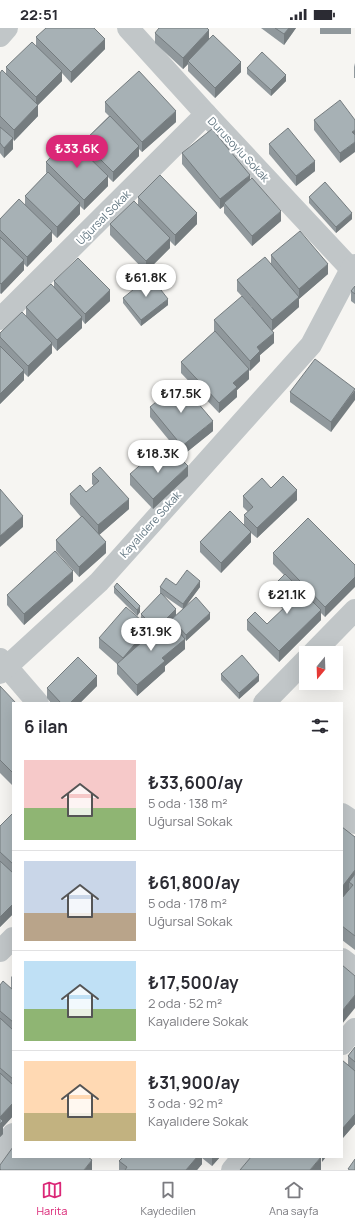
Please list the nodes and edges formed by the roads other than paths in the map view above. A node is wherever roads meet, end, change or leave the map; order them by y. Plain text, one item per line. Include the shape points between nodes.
1 (7, 28) edge
2 (128, 28) edge
3 (0, 36) edge
4 (206, 114) junction
5 (353, 267) edge
6 (0, 319) edge
7 (355, 610) edge
8 (319, 646) edge
9 (2, 667) edge
10 (299, 667) edge
11 (37, 702) edge
12 (265, 702) edge
13 (343, 815) edge
14 (355, 823) edge
15 (12, 939) edge
16 (0, 950) edge
17 (343, 960) edge
18 (355, 969) edge
19 (355, 1029) edge
20 (343, 1043) edge
21 (12, 1136) edge
22 (0, 1154) edge
23 (242, 1158) edge
24 (232, 1170) edge

1 - 3 street
2 - 4 street, Durusoylu Sokak
4 - 5 street, Durusoylu Sokak
4 - 6 street, Uğursal Sokak
5 - 9 street, Kayalıdere Sokak via 310,345 99,582
7 - 8 street
9 - 11 street
10 - 12 street
13 - 14 street
15 - 16 street
17 - 18 street
19 - 20 street
21 - 22 street
23 - 24 street

